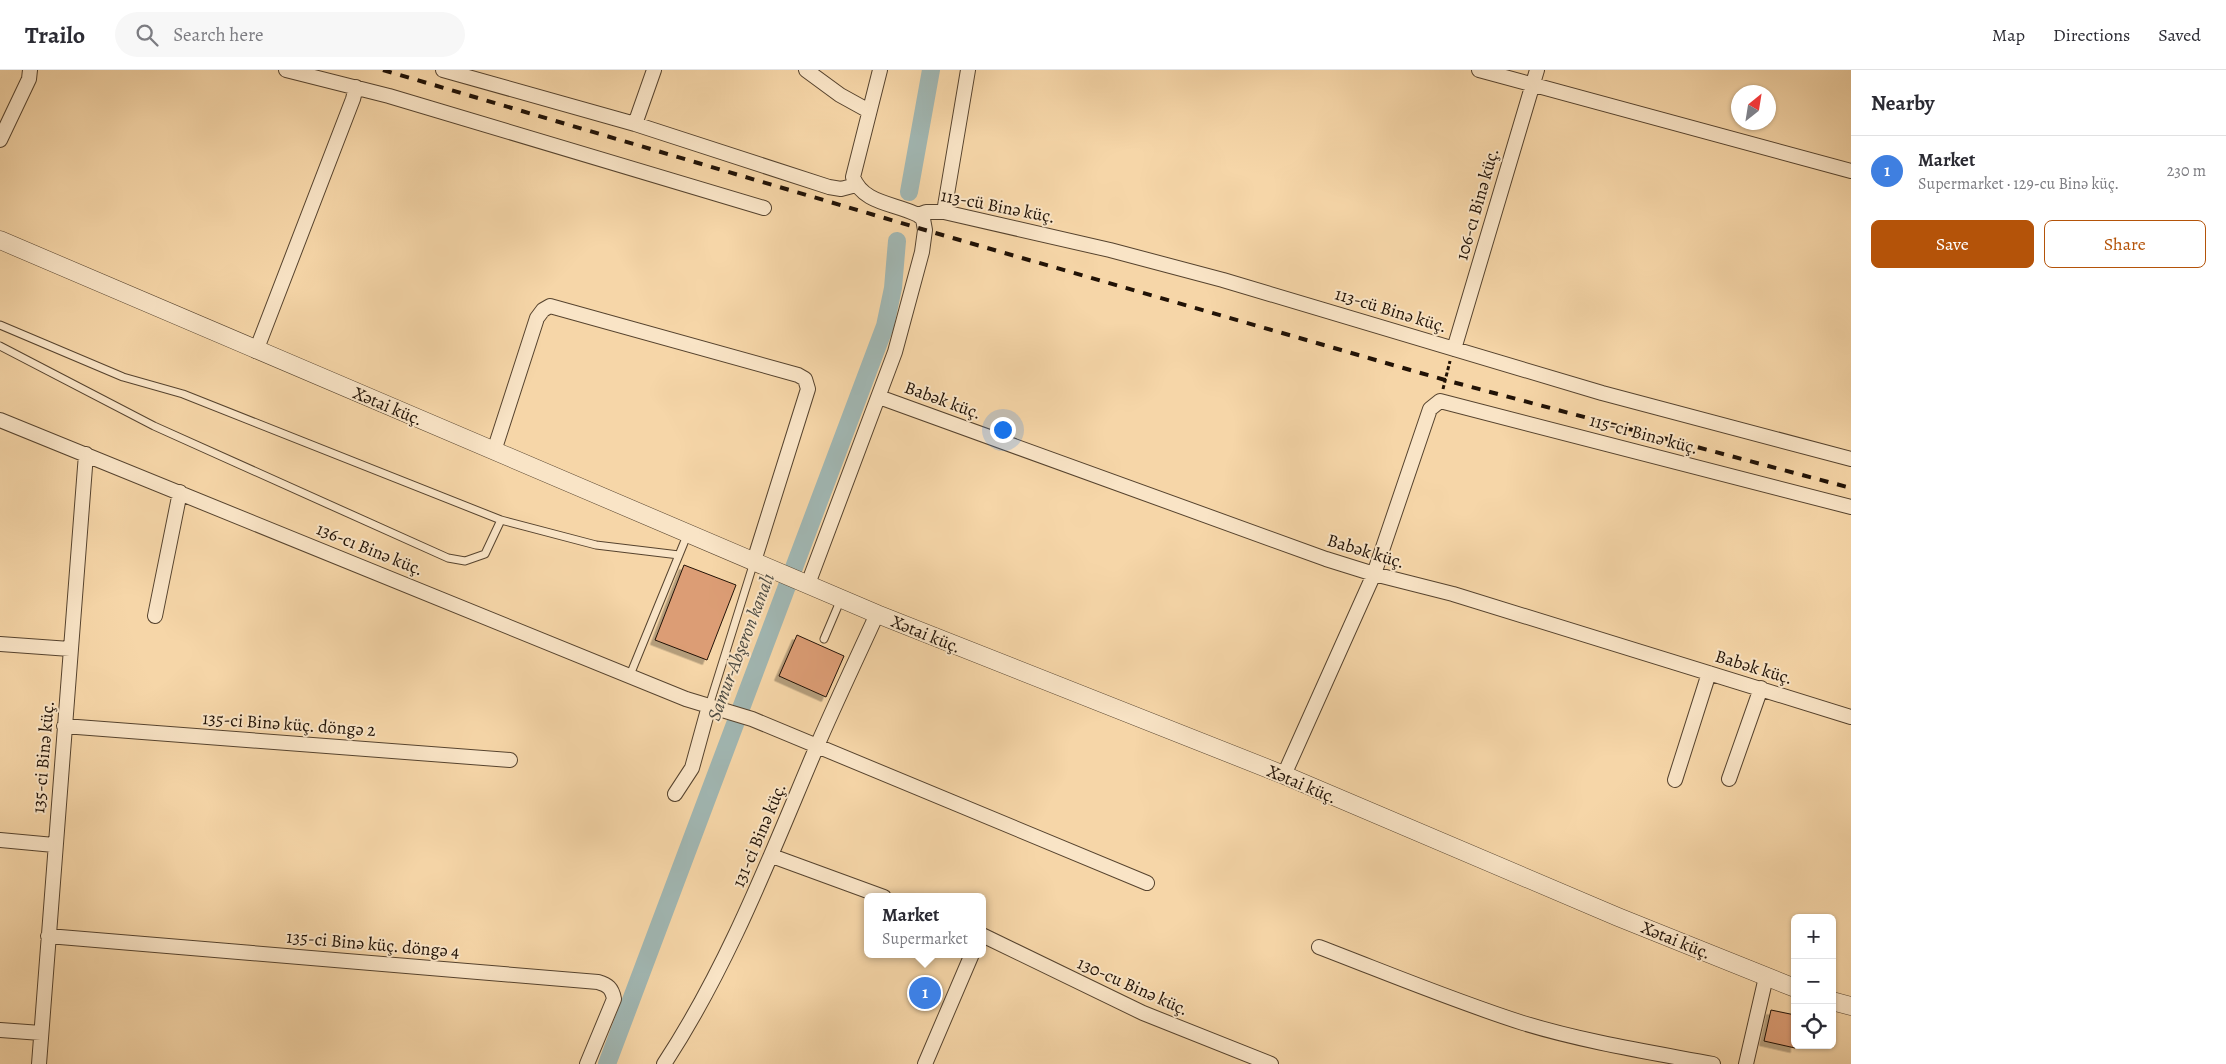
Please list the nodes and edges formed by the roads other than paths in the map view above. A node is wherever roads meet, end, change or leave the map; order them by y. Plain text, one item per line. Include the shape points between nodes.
1 (30, 70) edge
2 (286, 70) edge
3 (443, 70) edge
4 (654, 70) edge
5 (806, 70) edge
6 (880, 70) edge
7 (968, 70) edge
8 (1479, 70) edge
9 (1537, 70) edge
10 (1532, 86) junction
11 (356, 87) junction
12 (869, 111) junction
13 (635, 124) junction
14 (0, 140) edge
15 (1851, 171) edge
16 (856, 185) junction
17 (764, 208) dead end
18 (944, 212) junction
19 (918, 215) junction
20 (0, 240) edge
21 (0, 325) edge
22 (0, 346) edge
23 (1454, 349) junction
24 (256, 351) junction
25 (879, 396) junction
26 (0, 420) edge
27 (494, 451) junction
28 (86, 454) junction
29 (1851, 459) edge
30 (180, 492) junction
31 (1851, 507) edge
32 (501, 520) junction
33 (688, 532) junction
34 (679, 555) junction
35 (754, 561) junction
36 (1374, 574) junction
37 (808, 584) junction
38 (841, 599) junction
39 (877, 614) junction
40 (155, 616) dead end
41 (824, 639) dead end
42 (0, 644) edge
43 (70, 650) junction
44 (1709, 674) junction
45 (630, 675) junction
46 (1761, 688) junction
47 (709, 706) junction
48 (1851, 717) edge
49 (64, 726) junction
50 (818, 746) junction
51 (510, 760) dead end
52 (1284, 775) junction
53 (1728, 779) dead end
54 (1675, 780) dead end
55 (675, 794) dead end
56 (0, 840) edge
57 (54, 845) junction
58 (772, 856) junction
59 (1146, 883) dead end
60 (873, 893) edge
61 (48, 936) junction
62 (986, 937) edge
63 (1319, 947) dead end
64 (970, 958) edge
65 (1766, 977) junction
66 (1791, 986) edge
67 (1836, 1002) edge
68 (1851, 1006) edge
69 (0, 1030) edge
70 (41, 1033) junction
71 (38, 1064) edge
72 (587, 1064) edge
73 (664, 1064) edge
74 (925, 1064) edge
75 (1271, 1064) edge
76 (1713, 1064) edge
77 (1746, 1064) edge

1 - 14 street
2 - 11 street
3 - 13 street
4 - 13 street
5 - 12 street
6 - 12 street
7 - 18 street
8 - 10 street
9 - 10 street, 106-cı Binə küç.
10 - 15 street
10 - 23 street, 106-cı Binə küç.
11 - 17 street
11 - 24 street
12 - 16 street via 854,166
13 - 16 street via 830,187 841,189
16 - 19 street via 868,196
18 - 19 street, 113-cü Binə küç.
18 - 23 street, 113-cü Binə küç. via 1101,247
19 - 25 street via 923,219 925,230 918,270
20 - 24 street, Xətai küç.
21 - 32 lane via 123,377 183,394
22 - 32 lane via 154,426 448,558 465,561 485,554
23 - 29 street, 113-cü Binə küç. via 1602,393
24 - 27 street, Xətai küç.
25 - 36 street, Babək küç. via 1160,500
25 - 37 street
26 - 28 street, 136-cı Binə küç.
27 - 33 street, Xətai küç.
27 - 35 street via 537,318 550,306 798,375 805,379 808,389
28 - 30 street, 136-cı Binə küç.
28 - 43 street, 135-ci Binə küç.
30 - 40 street
30 - 45 street, 136-cı Binə küç.
31 - 36 street, 115-ci Binə küç. via 1435,405
32 - 34 lane via 596,545
33 - 34 lane
33 - 35 street, Xətai küç.
34 - 45 lane
35 - 37 street, Xətai küç.
35 - 47 lane
36 - 44 street, Babək küç. via 1454,594
36 - 52 street
37 - 38 street, Xətai küç.
38 - 39 street, Xətai küç.
38 - 41 lane
39 - 50 street, 131-ci Binə küç.
39 - 52 street, Xətai küç.
42 - 43 street
43 - 49 street, 135-ci Binə küç.
44 - 46 street, Babək küç.
44 - 54 street
45 - 47 street, 136-cı Binə küç.
46 - 48 street, Babək küç.
46 - 53 street
47 - 50 street, 136-cı Binə küç. via 752,719
47 - 55 street via 692,768
49 - 51 street, 135-ci Binə küç. döngə 2
49 - 57 street, 135-ci Binə küç.
50 - 58 street, 131-ci Binə küç.
50 - 59 street, 136-cı Binə küç.
52 - 65 street, Xətai küç.
56 - 57 street
57 - 61 street, 135-ci Binə küç.
58 - 60 street
58 - 73 street, 131-ci Binə küç. via 700,1006
61 - 70 street, 135-ci Binə küç.
61 - 72 street, 135-ci Binə küç. döngə 4 via 598,982 612,990 614,999
62 - 75 street, 130-cu Binə küç. via 1143,1013
63 - 76 street via 1524,1023 1609,1044
64 - 74 street
65 - 66 street, Xətai küç.
65 - 77 street
67 - 68 street
69 - 70 street
70 - 71 street, 135-ci Binə küç.

